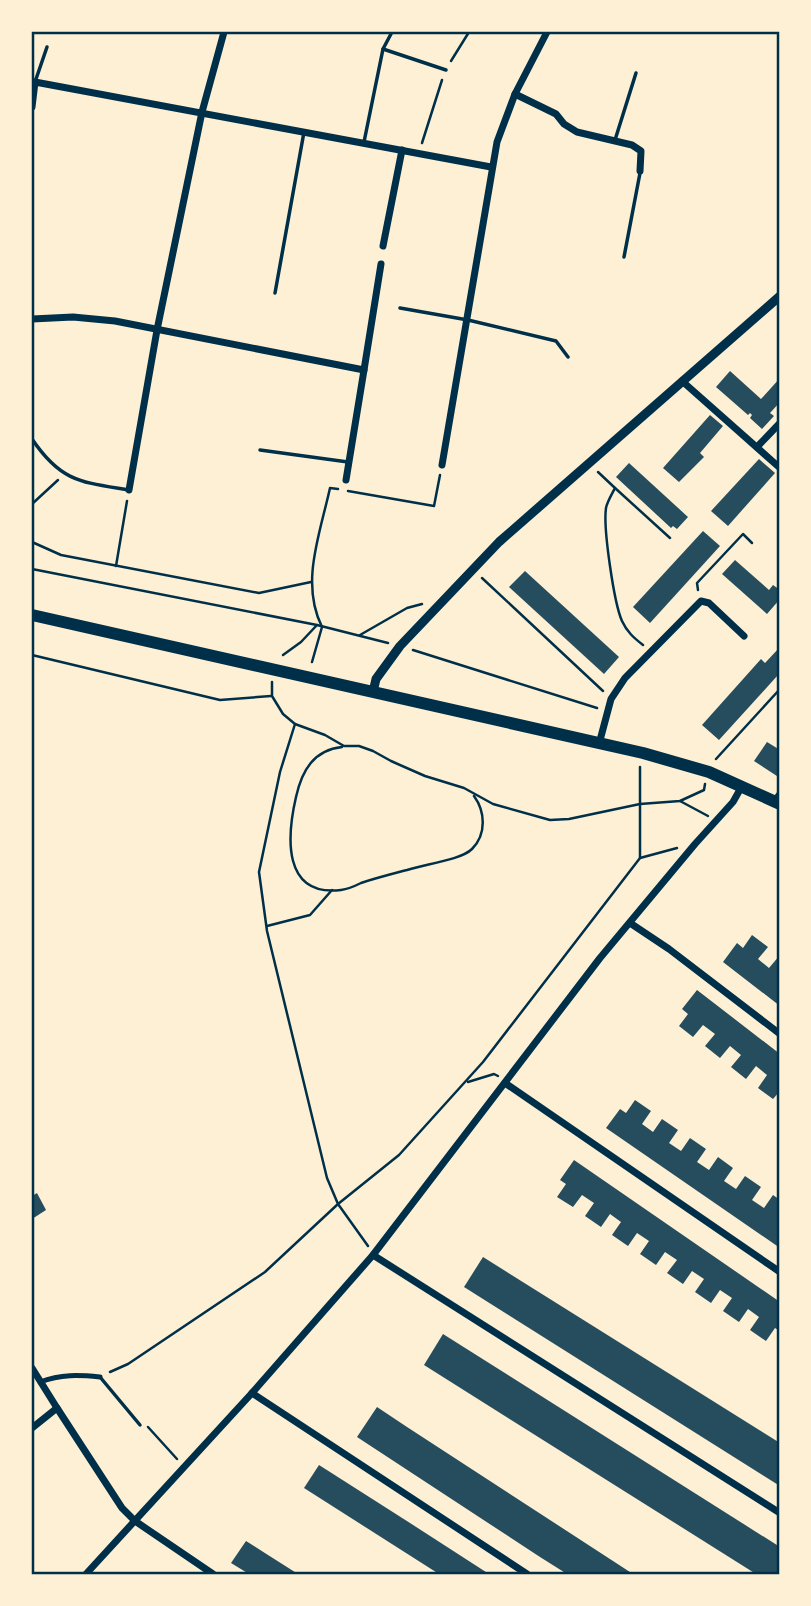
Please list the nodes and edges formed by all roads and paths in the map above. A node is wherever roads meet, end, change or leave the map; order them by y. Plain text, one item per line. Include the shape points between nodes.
1 (224, 32) edge
2 (392, 32) edge
3 (469, 32) edge
4 (547, 32) edge
5 (47, 47) dead end
6 (383, 49) junction
7 (446, 70) junction
8 (636, 73) dead end
9 (35, 82) junction
10 (515, 94) junction
11 (32, 107) edge
12 (201, 112) junction
13 (304, 132) junction
14 (615, 140) junction
15 (364, 142) junction
16 (402, 150) junction
17 (419, 153) junction
18 (491, 167) junction
19 (640, 171) joint
20 (383, 246) dead end
21 (624, 257) dead end
22 (381, 264) dead end
23 (275, 293) dead end
24 (779, 296) edge
25 (400, 308) dead end
26 (32, 319) edge
27 (468, 320) junction
28 (157, 330) junction
29 (568, 357) dead end
30 (364, 370) junction
31 (682, 381) junction
32 (779, 423) edge
33 (32, 439) edge
34 (757, 447) junction
35 (260, 450) dead end
36 (350, 463) junction
37 (588, 463) junction
38 (442, 465) joint
39 (779, 468) edge
40 (63, 475) junction
41 (346, 480) dead end
42 (615, 488) junction
43 (129, 491) junction
44 (32, 504) edge
45 (670, 538) dead end
46 (32, 542) edge
47 (752, 543) dead end
48 (116, 566) junction
49 (32, 569) edge
50 (472, 569) junction
51 (311, 582) junction
52 (701, 601) junction
53 (436, 607) junction
54 (32, 615) edge
55 (317, 625) junction
56 (323, 627) junction
57 (360, 636) junction
58 (744, 636) dead end
59 (390, 643) dead end
60 (410, 649) dead end
61 (651, 652) junction
62 (32, 655) edge
63 (282, 655) dead end
64 (312, 662) dead end
65 (273, 679) dead end
66 (779, 689) edge
67 (373, 692) junction
68 (272, 696) junction
69 (611, 699) junction
70 (601, 709) dead end
71 (295, 724) junction
72 (599, 744) junction
73 (344, 746) junction
74 (717, 757) dead end
75 (640, 767) dead end
76 (742, 786) junction
77 (704, 790) dead end
78 (472, 793) junction
79 (777, 799) edge
80 (680, 801) junction
81 (640, 804) junction
82 (716, 821) junction
83 (695, 844) junction
84 (640, 858) junction
85 (332, 890) junction
86 (630, 923) junction
87 (266, 926) junction
88 (779, 1034) edge
89 (494, 1074) dead end
90 (466, 1082) junction
91 (505, 1083) junction
92 (338, 1204) junction
93 (373, 1255) junction
94 (779, 1272) edge
95 (32, 1368) edge
96 (100, 1377) junction
97 (40, 1382) junction
98 (251, 1393) junction
99 (57, 1408) junction
100 (140, 1425) joint
101 (32, 1428) edge
102 (183, 1466) junction
103 (779, 1513) edge
104 (135, 1521) junction
105 (86, 1574) edge
106 (213, 1574) edge
107 (527, 1574) edge

1 - 12 street
2 - 6 lane
3 - 7 path
4 - 10 street
5 - 9 lane
6 - 7 lane
6 - 15 lane
7 - 17 path
8 - 14 lane
9 - 11 street
9 - 12 street
10 - 14 street via 556,114 577,132
10 - 18 street
12 - 13 street
12 - 28 street
13 - 15 street
13 - 23 lane
14 - 19 street via 641,152
15 - 16 street
16 - 17 street
16 - 20 street
17 - 18 street
18 - 27 street
19 - 21 lane
22 - 30 street
24 - 31 street
25 - 27 lane
26 - 28 street via 73,317
27 - 29 lane via 556,341
27 - 38 street
28 - 30 street
28 - 43 street
30 - 36 street
31 - 34 street
31 - 37 street
32 - 34 street
33 - 40 lane
34 - 39 street
35 - 36 lane
36 - 41 street
37 - 42 path
37 - 50 street
38 - 51 path via 435,506 330,488
40 - 43 lane
40 - 44 path
42 - 45 path
42 - 61 path via 606,507 617,602 629,634
43 - 48 path
46 - 48 path via 61,555
47 - 52 path via 743,534 696,583
48 - 51 path via 259,593
49 - 55 path
50 - 53 street
50 - 69 path
51 - 56 path via 314,611
52 - 58 street
52 - 61 street
53 - 57 path via 419,603
53 - 67 street via 385,664
54 - 67 highway
55 - 56 path
55 - 63 path
56 - 57 path
56 - 64 path
57 - 59 path
60 - 70 path
61 - 69 street
62 - 68 path via 220,700
65 - 68 path
66 - 74 path
67 - 72 highway
68 - 71 path
69 - 72 street
71 - 73 path
71 - 87 path via 259,872
72 - 76 highway via 698,769
73 - 78 path via 359,746
73 - 85 path via 315,756 300,784 291,825 297,873 311,886
75 - 81 path
76 - 79 highway
76 - 82 street
77 - 80 path
78 - 81 path via 493,804 550,820
78 - 85 path via 481,810 482,831 463,856
80 - 81 path
80 - 82 path
81 - 84 path
82 - 83 street
83 - 84 path
83 - 86 street
84 - 90 path
85 - 87 path via 310,915
86 - 88 street
86 - 91 street
87 - 92 path via 327,1178
89 - 90 path
90 - 92 path via 399,1155
91 - 93 street
91 - 94 street
92 - 93 path
92 - 96 path via 265,1272 128,1364
93 - 98 street
93 - 103 street
95 - 97 street
96 - 97 street via 76,1375
96 - 100 lane
97 - 99 street
98 - 102 street
98 - 107 street
99 - 101 street
99 - 104 street
100 - 102 path via 145,1424
102 - 104 street
104 - 105 street
104 - 106 street

